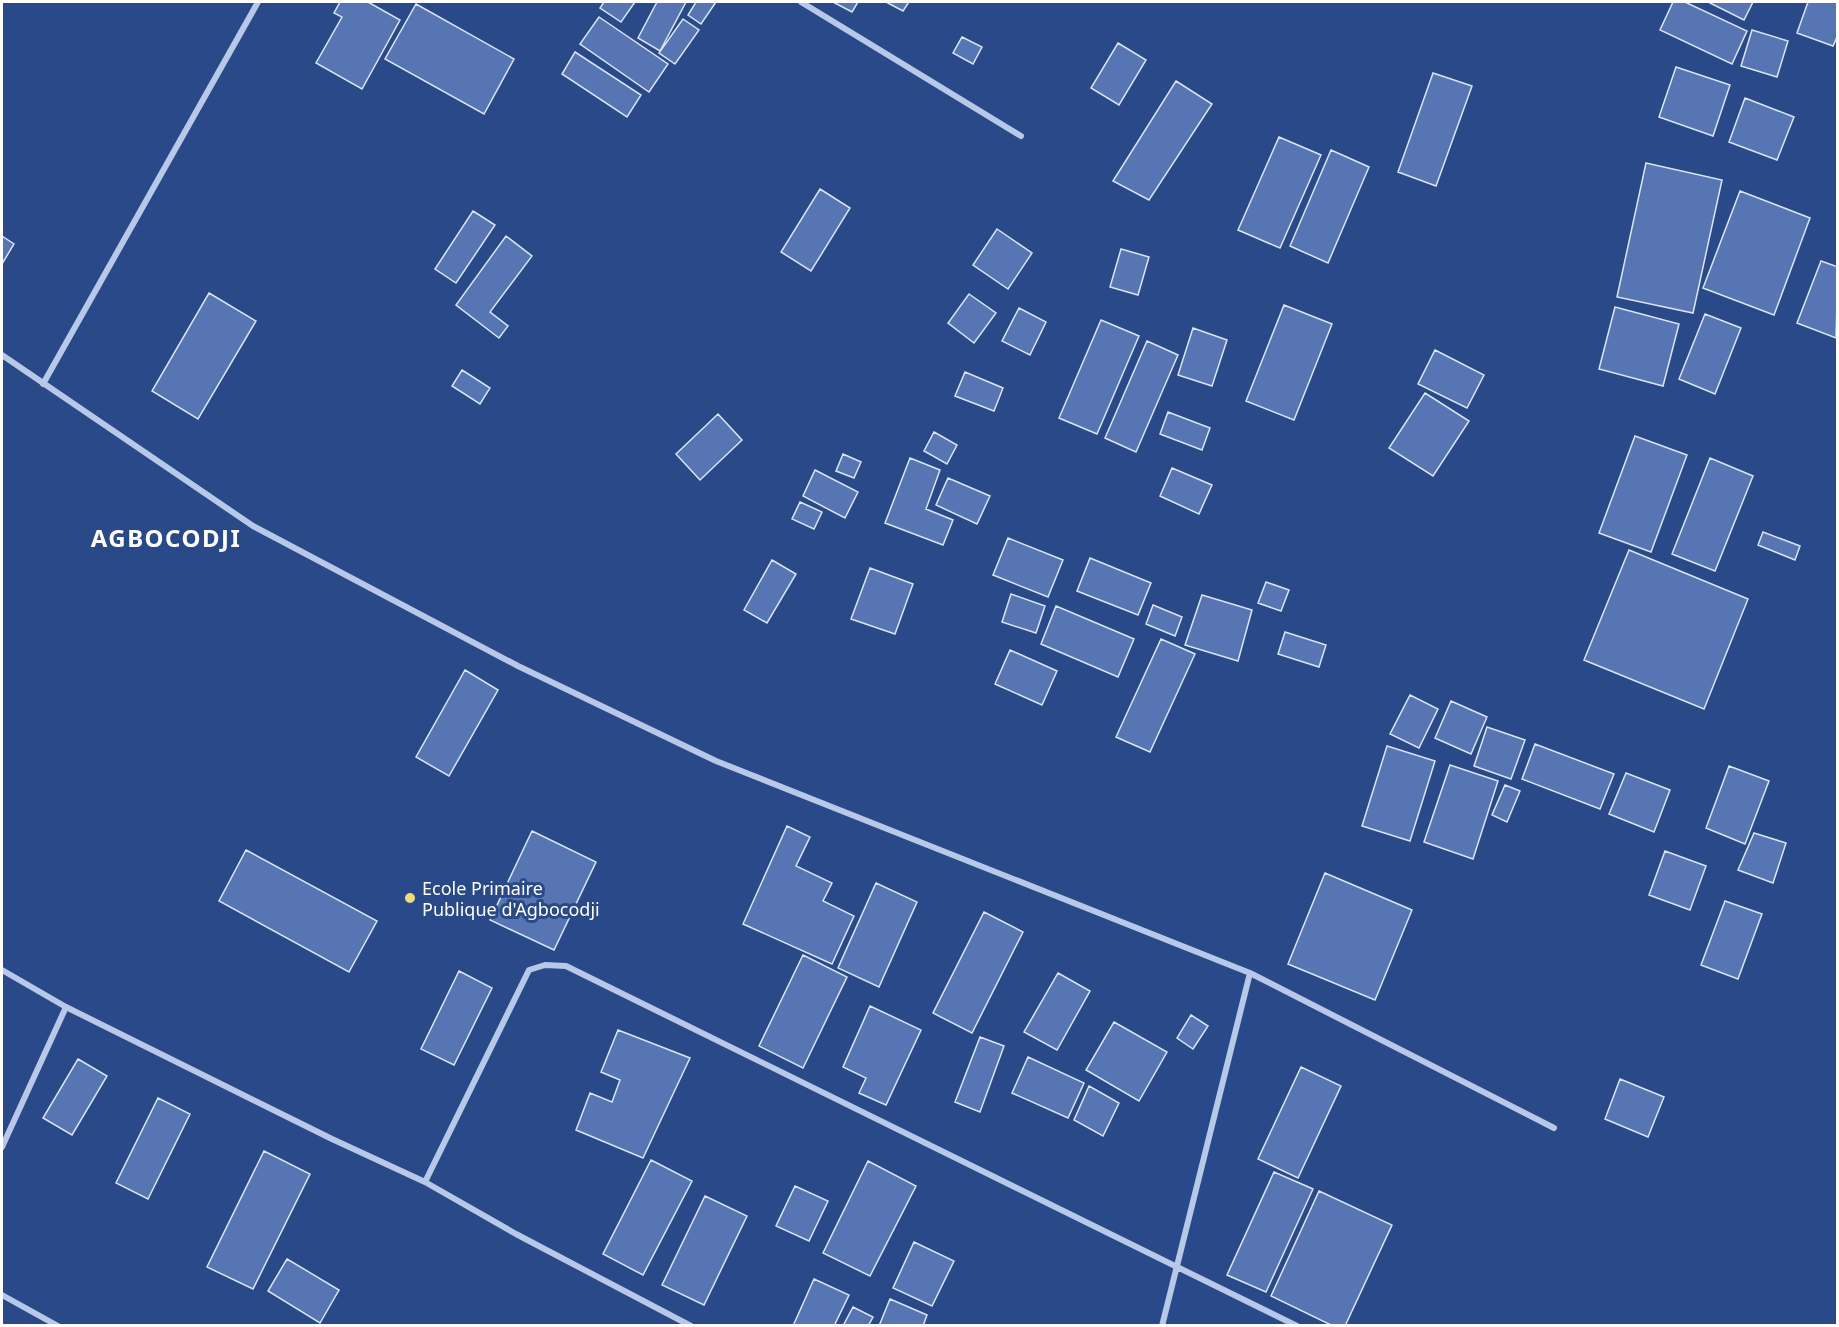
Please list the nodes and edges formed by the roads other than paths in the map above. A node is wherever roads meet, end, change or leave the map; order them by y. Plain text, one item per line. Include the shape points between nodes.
1 (258, 2) edge
2 (801, 2) edge
3 (1021, 136) dead end
4 (2, 355) edge
5 (43, 384) junction
6 (2, 970) edge
7 (1250, 973) junction
8 (66, 1007) junction
9 (1554, 1128) dead end
10 (2, 1147) edge
11 (425, 1182) junction
12 (1176, 1265) junction
13 (2, 1295) edge
14 (58, 1326) edge
15 (691, 1326) edge
16 (1162, 1326) edge
17 (1297, 1326) edge

1 - 5 street
2 - 3 street
4 - 5 street
5 - 7 street via 253,526 518,666 716,761
6 - 8 street
7 - 9 street
7 - 12 street
8 - 10 street
8 - 11 street
11 - 12 street via 529,970 545,965 566,966
11 - 15 street
12 - 16 street
12 - 17 street
13 - 14 street

